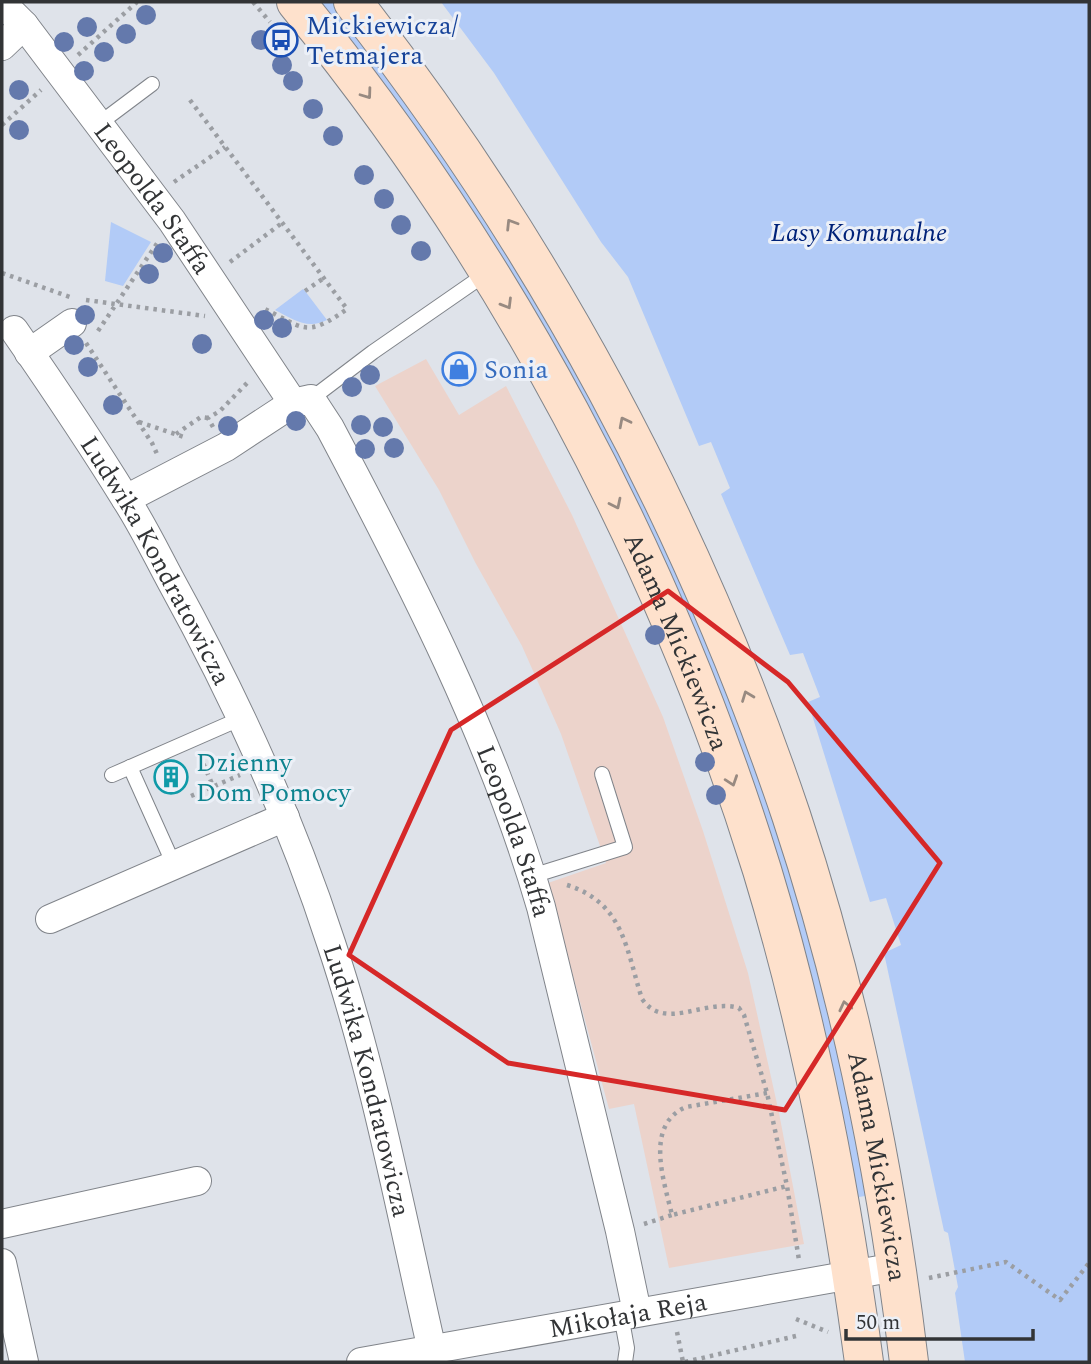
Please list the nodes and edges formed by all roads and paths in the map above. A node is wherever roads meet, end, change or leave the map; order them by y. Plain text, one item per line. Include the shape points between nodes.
1 (253, 2) edge
2 (353, 2) edge
3 (2, 3) edge
4 (286, 16) edge
5 (24, 25) junction
6 (2, 46) edge
7 (152, 84) dead end
8 (190, 100) dead end
9 (100, 123) junction
10 (225, 147) junction
11 (185, 174) dead end
12 (172, 221) junction
13 (282, 223) junction
14 (241, 254) dead end
15 (2, 273) edge
16 (488, 273) junction
17 (324, 278) junction
18 (51, 290) junction
19 (305, 291) dead end
20 (116, 304) junction
21 (233, 312) junction
22 (72, 323) junction
23 (88, 346) junction
24 (270, 369) junction
25 (302, 401) junction
26 (208, 418) junction
27 (138, 422) junction
28 (176, 434) junction
29 (224, 448) junction
30 (167, 478) junction
31 (126, 499) junction
32 (242, 718) junction
33 (193, 739) junction
34 (130, 767) junction
35 (247, 772) dead end
36 (602, 774) dead end
37 (111, 775) dead end
38 (213, 786) junction
39 (191, 796) dead end
40 (285, 817) junction
41 (174, 865) junction
42 (534, 882) junction
43 (50, 919) dead end
44 (767, 1093) junction
45 (197, 1181) dead end
46 (787, 1186) junction
47 (2, 1224) edge
48 (2, 1263) edge
49 (1089, 1263) edge
50 (913, 1273) junction
51 (826, 1278) junction
52 (629, 1313) junction
53 (796, 1319) dead end
54 (676, 1324) dead end
55 (829, 1332) junction
56 (796, 1336) dead end
57 (830, 1341) dead end
58 (432, 1350) junction
59 (24, 1362) edge
60 (361, 1362) edge
61 (625, 1362) edge
62 (684, 1362) edge
63 (864, 1362) edge
64 (909, 1362) edge

1 - 4 path
50 -> 2 street, Adama Mickiewicza via 844,997 791,816 710,603 613,401 534,262 437,114
3 - 5 street, Leopolda Staffa
4 -> 16 street, Adama Mickiewicza via 402,142
5 - 6 street
5 - 9 street, Leopolda Staffa
7 - 9 lane
8 - 10 path
9 - 12 street, Leopolda Staffa
10 - 11 path
10 - 13 path
12 - 20 path
12 - 21 street, Leopolda Staffa
13 - 14 path
13 - 17 path
15 - 18 path
16 - 25 lane
16 -> 51 street, Adama Mickiewicza via 553,383 633,538 727,768 761,868 820,1095
17 - 19 path
17 - 21 path via 347,309 319,327 302,327 240,296
18 - 20 path via 76,299
18 - 22 path
20 - 21 path
20 - 23 path
21 - 24 street, Leopolda Staffa
22 - 23 path
22 - 31 street, Ludwika Kondratowicza via 22,342
23 - 27 path
24 - 25 street, Leopolda Staffa
24 - 26 path via 245,384
25 - 29 street
25 - 42 street, Leopolda Staffa via 330,428 430,620 495,771
26 - 28 path via 201,417
26 - 29 path
27 - 28 path
27 - 30 path
28 - 29 path
29 - 30 street
30 - 31 street
31 - 32 street, Ludwika Kondratowicza
32 - 33 lane
32 - 40 street, Ludwika Kondratowicza
33 - 34 lane
33 - 38 path
34 - 37 lane
34 - 41 lane
35 - 38 path
36 - 42 lane via 625,847
38 - 39 path
40 - 41 street
40 - 58 street, Ludwika Kondratowicza via 353,1016
41 - 43 street
42 - 44 path via 564,884 607,909 618,922 642,999 654,1012 670,1015 712,1005 739,1008
42 - 52 street, Leopolda Staffa via 620,1231
44 - 46 path
44 - 46 path via 676,1111 662,1137 663,1177 672,1215
45 - 47 street
46 - 51 path
48 - 59 street
49 - 50 path via 1060,1300 1006,1262
50 - 51 street, Mikołaja Reja
50 - 64 street, Adama Mickiewicza
51 - 52 street, Mikołaja Reja
51 - 55 path
51 - 63 street, Adama Mickiewicza
52 - 58 street, Mikołaja Reja
52 - 61 lane
53 - 55 path
54 - 62 path
55 - 57 path
56 - 62 path
58 - 60 street, Mikołaja Reja

